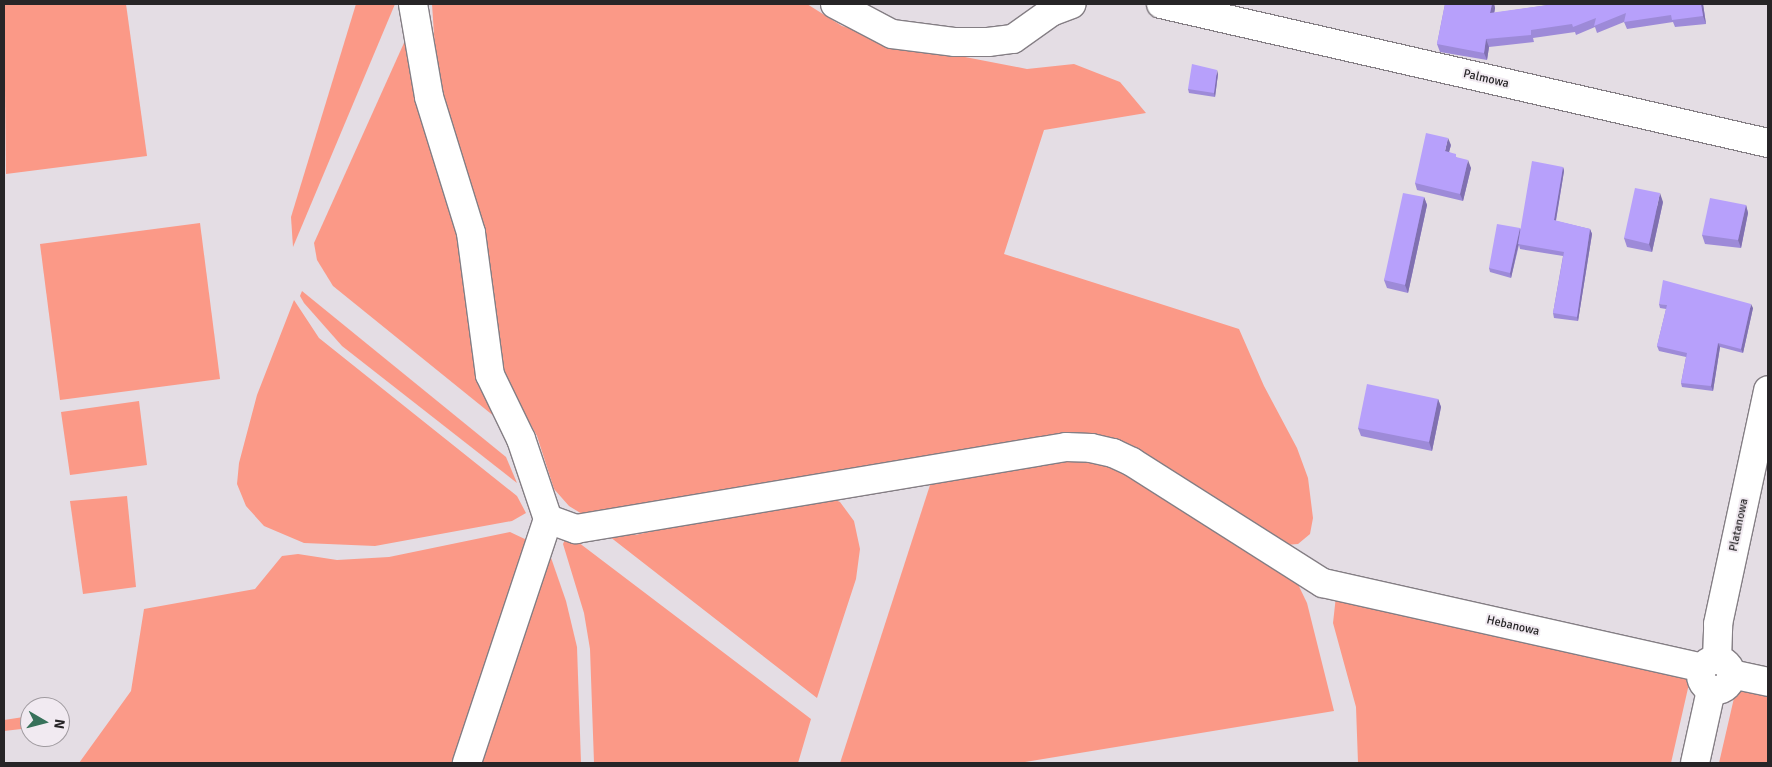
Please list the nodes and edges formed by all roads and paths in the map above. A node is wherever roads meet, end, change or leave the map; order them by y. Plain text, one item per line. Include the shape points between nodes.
1 (414, 4) edge
2 (835, 4) edge
3 (1072, 4) edge
4 (1161, 4) edge
5 (1768, 143) edge
6 (1768, 390) edge
7 (548, 519) junction
8 (1715, 673) junction
9 (1768, 682) edge
10 (467, 763) edge
11 (1695, 763) edge

1 - 7 street via 429,97 471,234 490,375 521,439
2 - 3 street via 892,34 955,42 1013,39 1051,12
4 - 5 street, Palmowa
6 - 8 street, Platanowa via 1718,624
7 - 8 street, Hebanowa via 576,529 1066,447 1091,448 1132,462 1323,584
7 - 10 street
8 - 9 street, Hebanowa
8 - 11 street, Platanowa

